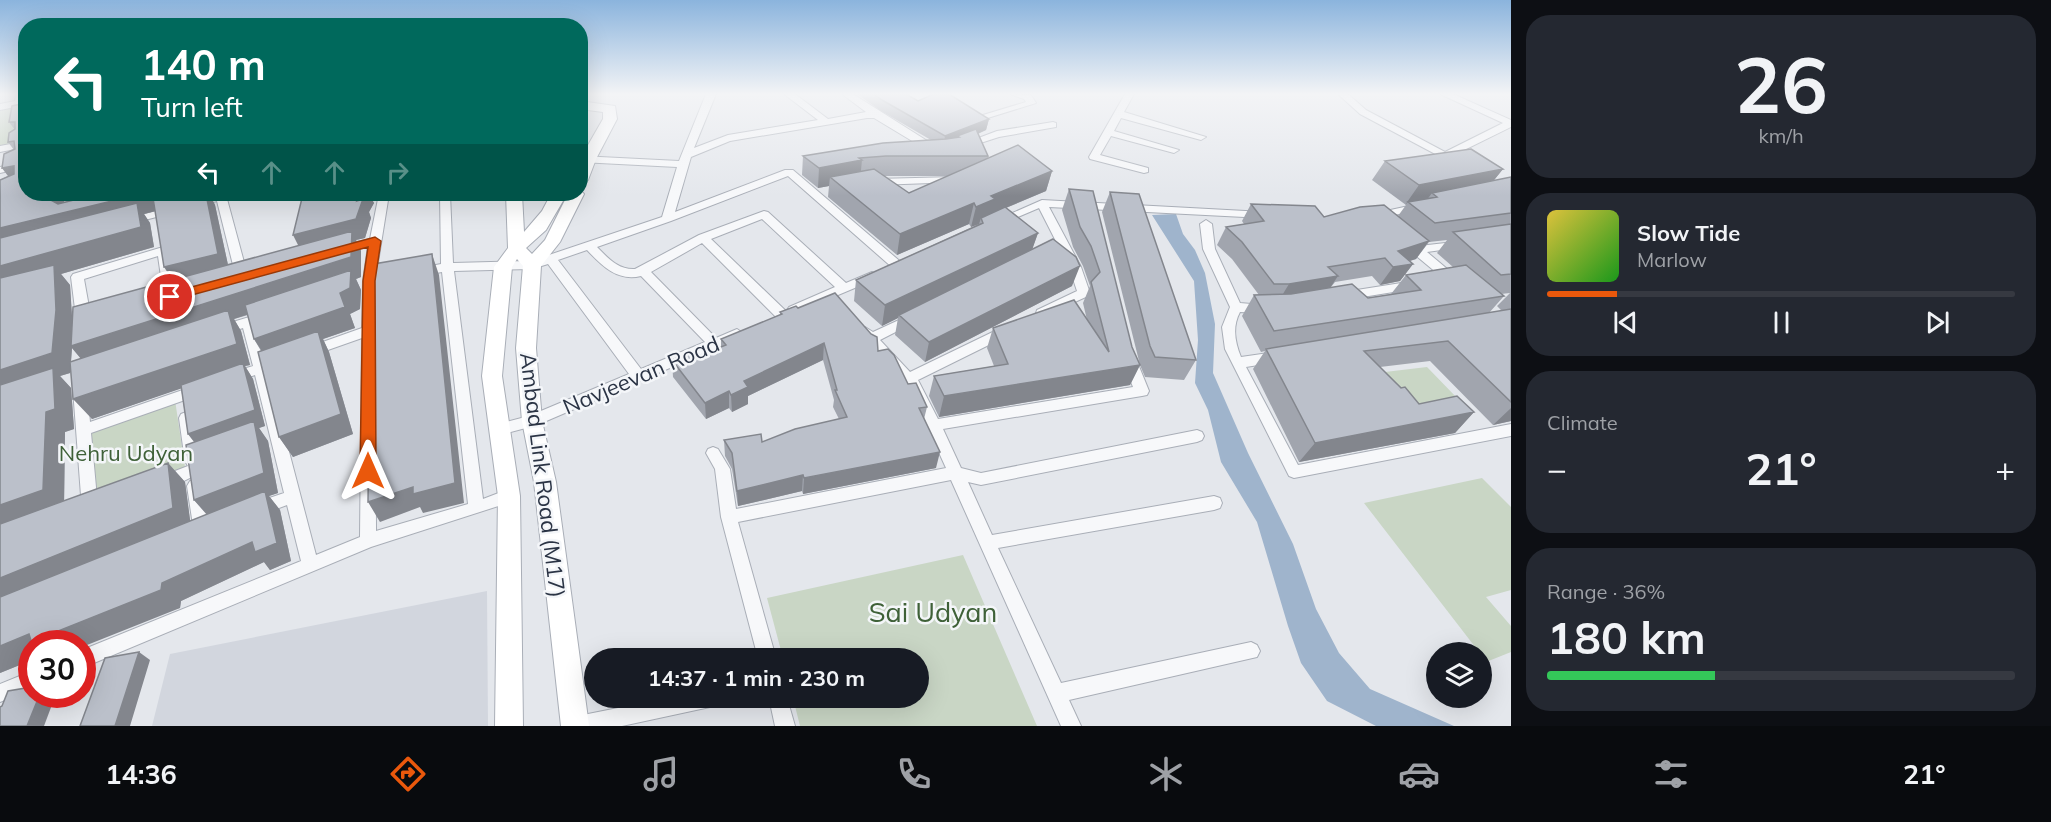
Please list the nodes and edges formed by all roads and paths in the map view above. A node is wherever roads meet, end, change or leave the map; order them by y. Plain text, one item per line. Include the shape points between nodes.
1 (603, 128) edge
2 (697, 128) edge
3 (786, 128) edge
4 (898, 128) edge
5 (993, 128) edge
6 (1035, 128) edge
7 (1111, 128) edge
8 (1168, 128) edge
9 (1392, 128) edge
10 (1501, 128) edge
11 (1108, 132) junction
12 (1002, 133) junction
13 (1200, 137) dead end
14 (18, 145) edge
15 (588, 148) edge
16 (0, 149) edge
17 (18, 149) edge
18 (1174, 150) dead end
19 (942, 154) junction
20 (588, 155) edge
21 (919, 155) edge
22 (1444, 156) junction
23 (685, 159) junction
24 (1461, 165) edge
25 (1144, 170) dead end
26 (7, 172) edge
27 (963, 180) edge
28 (864, 184) edge
29 (209, 201) edge
30 (222, 201) edge
31 (383, 201) edge
32 (445, 201) edge
33 (514, 201) edge
34 (555, 201) edge
35 (572, 201) edge
36 (1042, 203) junction
37 (1430, 205) edge
38 (1276, 216) edge
39 (667, 219) junction
40 (1206, 224) dead end
41 (991, 225) edge
42 (113, 226) edge
43 (703, 238) junction
44 (375, 241) junction
45 (1476, 241) edge
46 (591, 247) junction
47 (516, 248) junction
48 (1417, 250) junction
49 (331, 252) edge
50 (542, 262) junction
51 (447, 267) junction
52 (503, 267) junction
53 (643, 271) junction
54 (402, 275) edge
55 (242, 277) edge
56 (1440, 281) junction
57 (191, 291) edge
58 (1466, 291) edge
59 (838, 295) junction
60 (1333, 298) edge
61 (1236, 307) junction
62 (1278, 308) edge
63 (281, 310) edge
64 (925, 312) edge
65 (248, 321) junction
66 (855, 321) edge
67 (86, 326) edge
68 (753, 328) edge
69 (369, 331) junction
70 (206, 335) edge
71 (871, 339) junction
72 (714, 344) junction
73 (1126, 344) edge
74 (1295, 354) edge
75 (1237, 363) junction
76 (261, 368) junction
77 (638, 376) junction
78 (908, 379) junction
79 (68, 381) edge
80 (182, 395) junction
81 (532, 421) junction
82 (934, 425) junction
83 (500, 429) junction
84 (83, 430) junction
85 (1511, 430) edge
86 (1197, 436) dead end
87 (713, 453) dead end
88 (196, 462) junction
89 (956, 473) junction
90 (152, 486) edge
91 (293, 496) junction
92 (509, 496) junction
93 (1214, 503) dead end
94 (476, 508) junction
95 (89, 509) edge
96 (242, 516) edge
97 (729, 517) junction
98 (222, 524) edge
99 (368, 541) junction
100 (987, 543) junction
101 (310, 565) junction
102 (764, 648) edge
103 (1251, 651) dead end
104 (96, 653) edge
105 (18, 686) edge
106 (0, 693) edge
107 (1056, 693) junction
108 (662, 708) edge
109 (780, 708) edge
110 (509, 726) edge
111 (576, 726) edge
112 (785, 726) edge
113 (1071, 726) edge

1 - 15 main road
2 - 23 street
3 - 23 street via 728,138
4 - 19 street
5 - 12 street
6 - 12 street
7 - 11 street
8 - 13 street
9 - 22 street
10 - 22 street
11 - 18 street
11 - 25 street via 1094,157
12 - 19 street
14 - 16 street
17 - 26 street
19 - 21 street
20 - 23 street
22 - 24 street
23 - 39 street
27 - 28 street
29 - 42 street via 158,218
30 - 55 street
31 - 44 street
32 - 51 street
33 - 47 main road
34 - 47 main road via 540,226
35 - 50 main road
36 - 38 street via 1094,211
36 - 41 street
36 - 78 street via 1058,247 1075,267 1084,293
37 - 48 street via 1370,216
39 - 46 street
39 - 59 street via 794,172 903,263
40 - 61 street via 1209,249
43 - 53 street
43 - 59 street via 777,317
43 - 59 street via 764,214
44 - 49 street
44 - 69 street via 369,282
45 - 48 street
46 - 50 street
46 - 53 street via 620,272 634,275
47 - 50 main road
47 - 52 main road
48 - 56 street
50 - 52 street
50 - 77 street
50 - 81 main road, Ambad Link Road (M17) via 526,348
51 - 52 street
51 - 54 street
51 - 94 street
52 - 83 main road via 492,376
53 - 72 street
56 - 58 street
56 - 60 street
57 - 67 street via 165,299 162,246 71,279
61 - 62 street
61 - 75 street via 1229,315 1229,332 1230,348
63 - 65 street
64 - 71 street
65 - 70 street
65 - 76 street
66 - 71 street
68 - 72 street, Navjeevan Road
69 - 76 street
69 - 99 street
71 - 78 street
72 - 77 street, Navjeevan Road
73 - 82 street via 1142,391
74 - 75 street
75 - 85 street via 1294,472
76 - 80 street
76 - 91 street via 271,431
77 - 81 street, Navjeevan Road
78 - 82 street via 917,388
79 - 84 street via 79,378
80 - 84 street
80 - 88 street
81 - 83 street, Navjeevan Road
81 - 111 main road, Ambad Link Road (M17) via 545,482
82 - 89 street
83 - 92 main road
84 - 95 street
86 - 89 street via 981,479
87 - 97 street via 722,469
88 - 90 street
88 - 98 street via 197,534
89 - 97 street
89 - 100 street
91 - 96 street
91 - 101 street
92 - 94 street
92 - 110 main road
93 - 100 street
94 - 99 street
97 - 102 street
99 - 101 street
100 - 107 street
101 - 104 street
103 - 107 street
105 - 106 street
107 - 113 street
108 - 111 street
109 - 112 street

